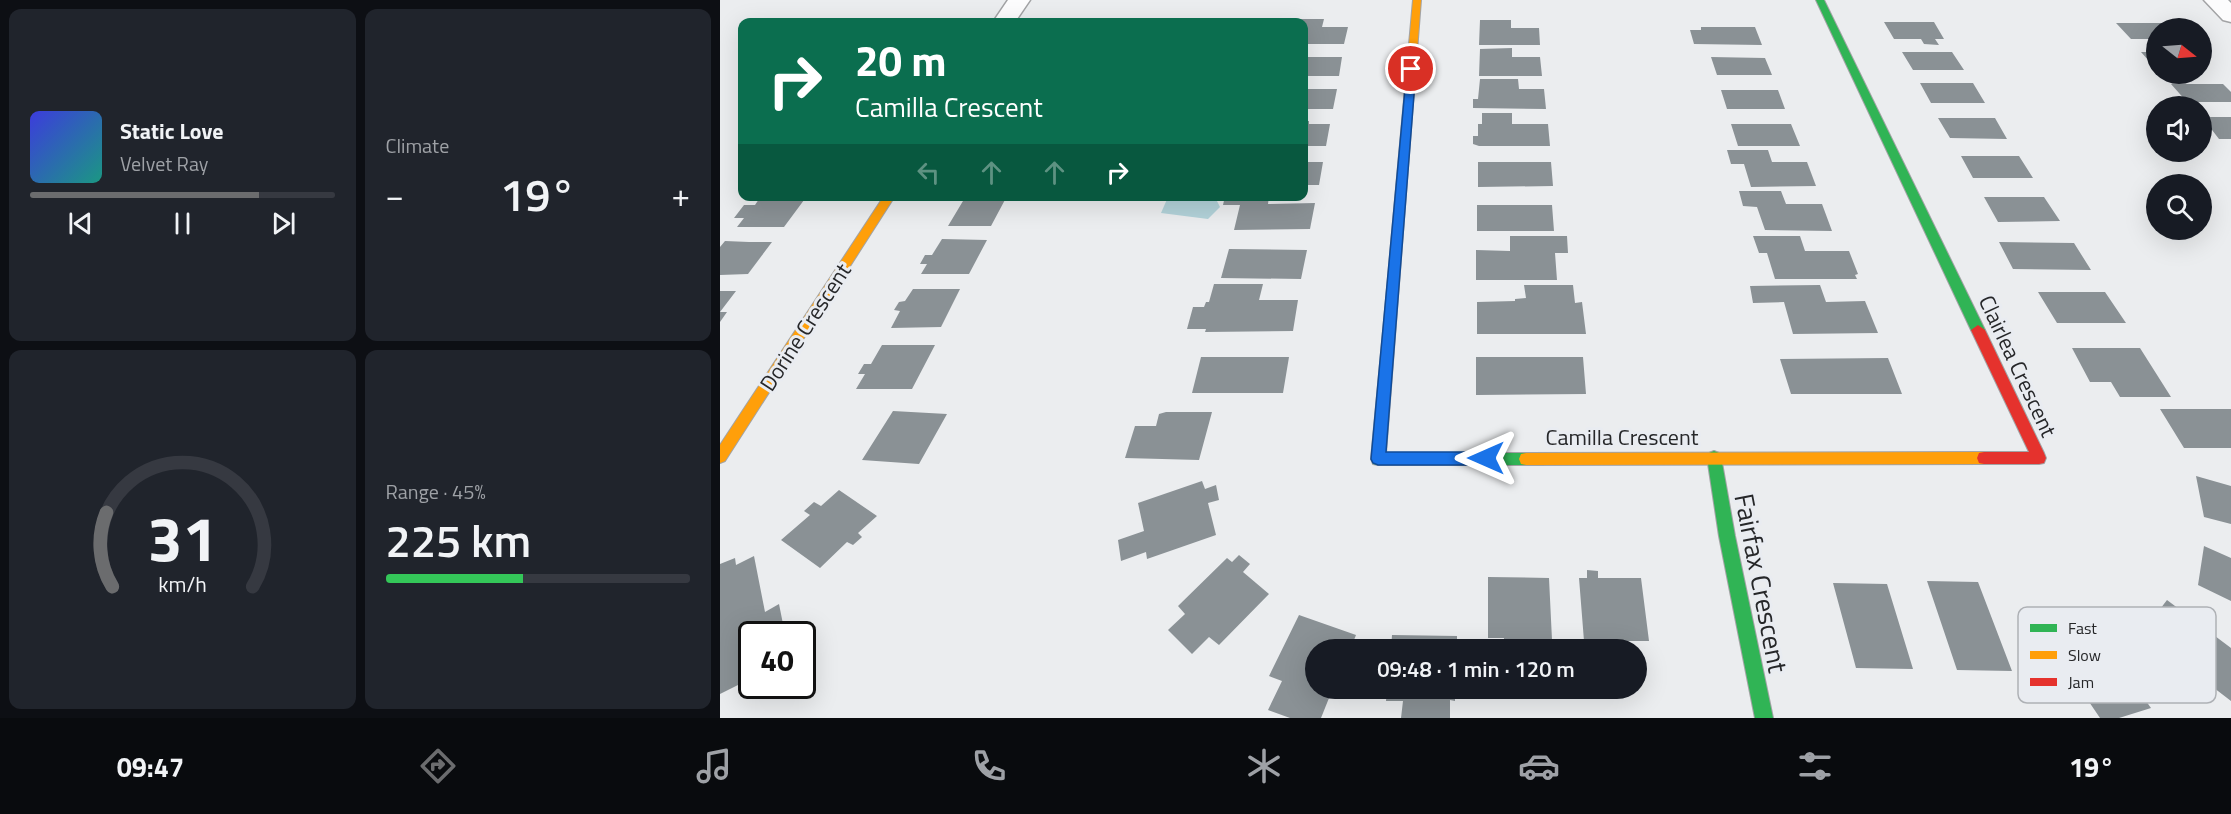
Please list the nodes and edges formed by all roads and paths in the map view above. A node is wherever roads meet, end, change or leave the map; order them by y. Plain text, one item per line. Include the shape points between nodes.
1 (1018, 0) edge
2 (1416, 0) edge
3 (1820, 0) edge
4 (2215, 0) edge
5 (2231, 15) edge
6 (1007, 18) edge
7 (887, 201) edge
8 (720, 457) edge
9 (1714, 457) junction
10 (1764, 718) edge

1 - 6 street
2 - 9 street, Camilla Crescent via 1378,459
3 - 9 street, Clairlea Crescent via 2039,458
4 - 5 street
7 - 8 street, Dorine Crescent
9 - 10 street, Fairfax Crescent

